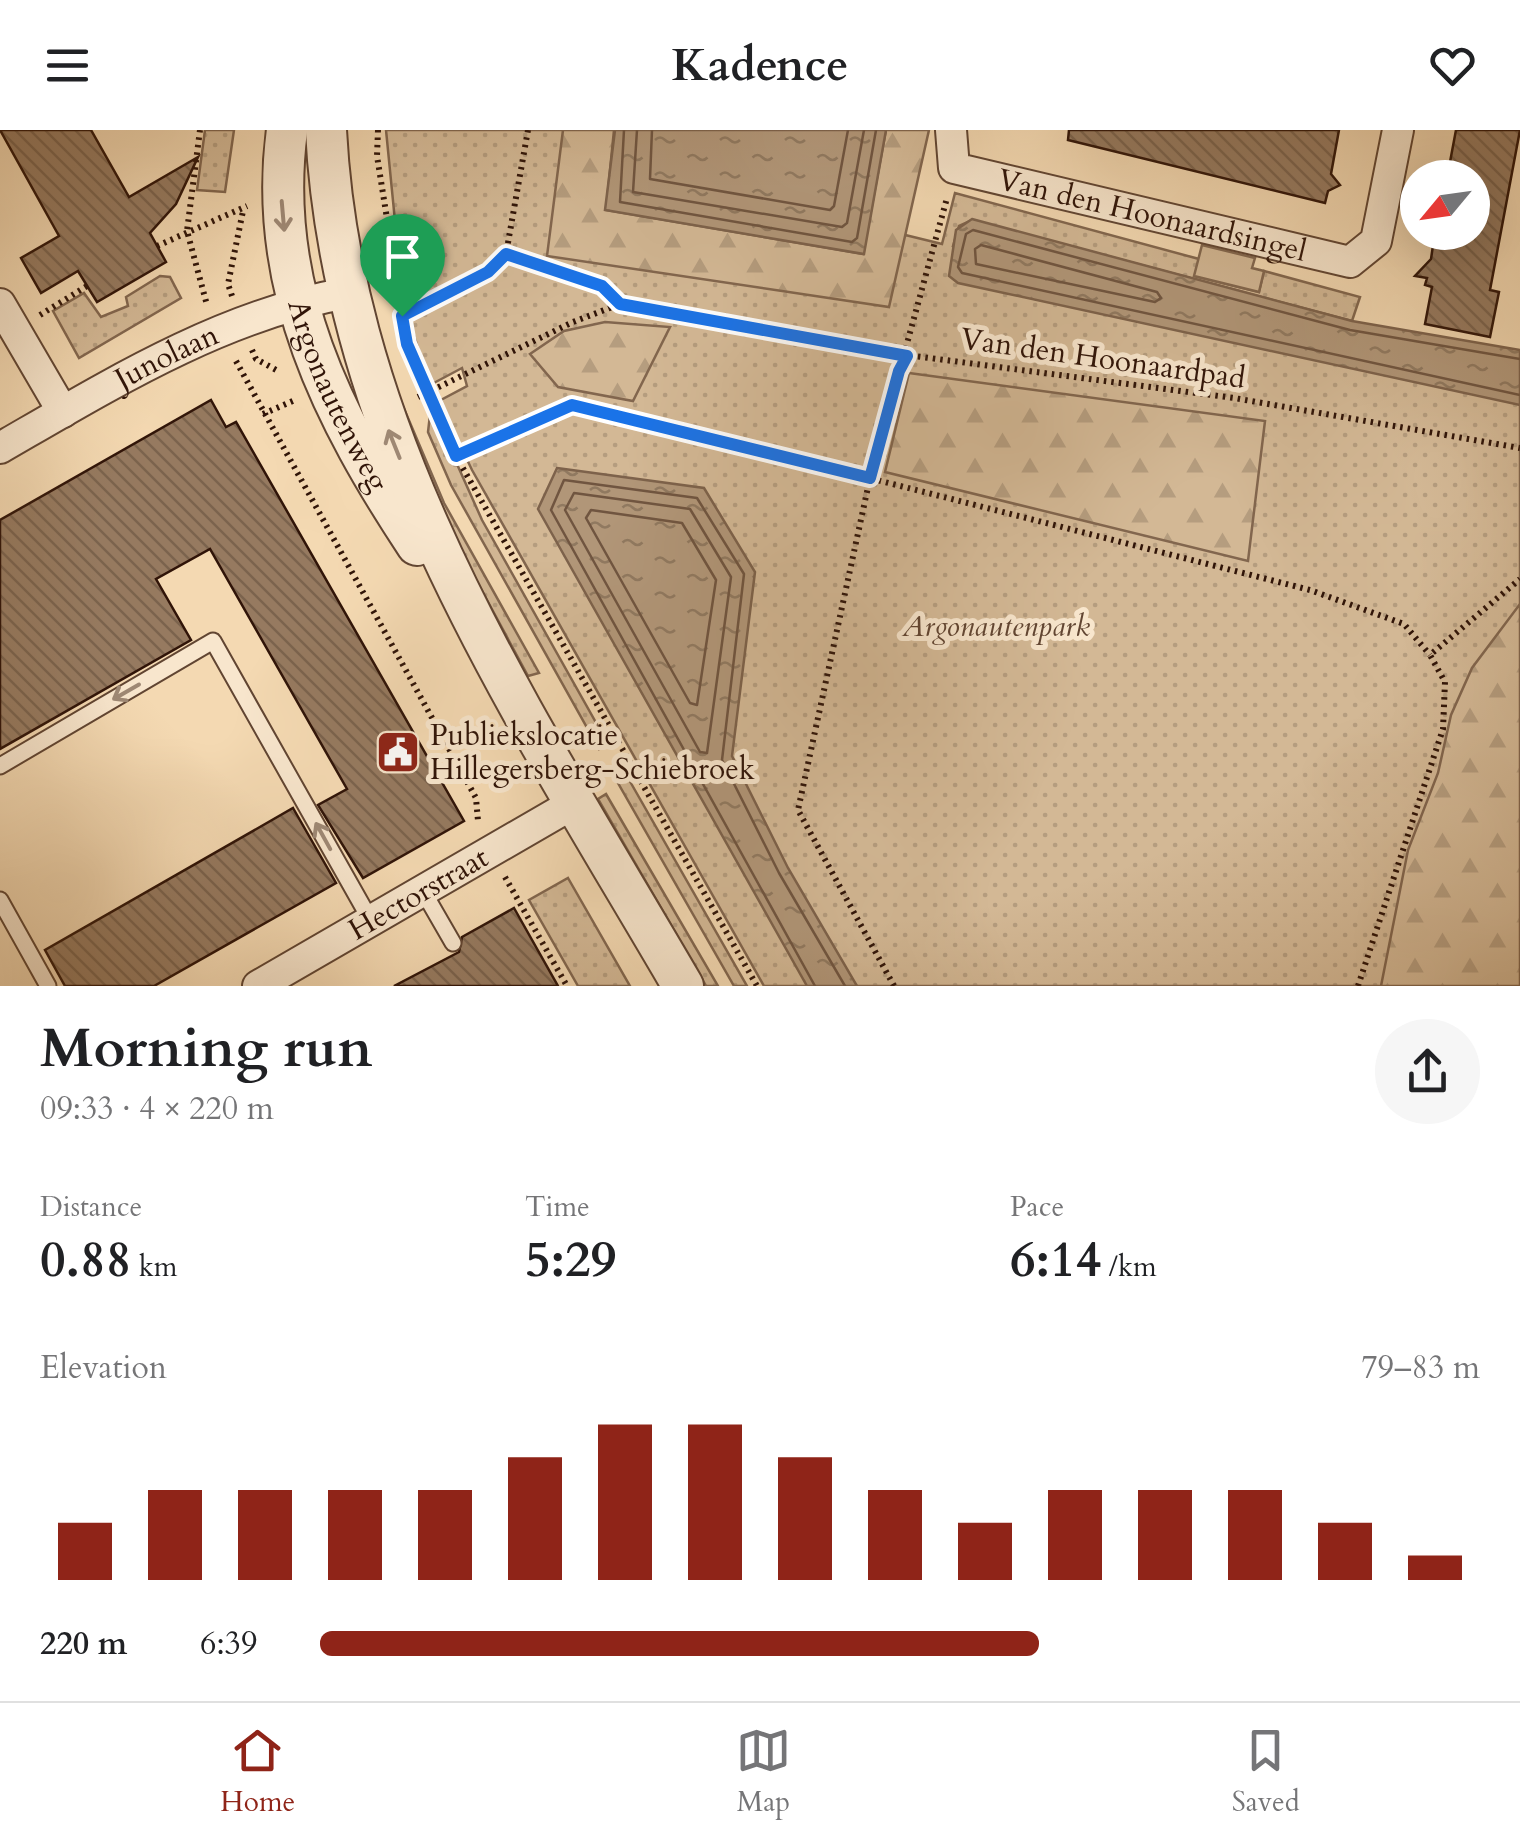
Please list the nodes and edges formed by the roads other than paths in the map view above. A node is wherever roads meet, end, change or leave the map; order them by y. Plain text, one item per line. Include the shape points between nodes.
1 (287, 130) edge
2 (326, 130) edge
3 (950, 130) edge
4 (1398, 130) edge
5 (347, 293) junction
6 (298, 301) junction
7 (8, 317) edge
8 (63, 412) junction
9 (0, 448) edge
10 (478, 628) junction
11 (0, 766) edge
12 (576, 802) junction
13 (423, 891) junction
14 (0, 900) edge
15 (371, 921) junction
16 (452, 942) dead end
17 (48, 986) edge
18 (258, 986) edge
19 (683, 986) edge

1 -> 6 street, Argonautenweg via 282,210
2 - 5 street, Argonautenweg
3 - 4 street, Van den Hoonaardsingel via 954,168 1350,262 1376,241
5 - 6 street, Junolaan
10 -> 5 street, Argonautenweg via 385,422
6 - 8 street, Junolaan via 139,367
6 - 10 street, Argonautenweg via 316,369 367,464
7 - 8 street
8 - 9 street, Junolaan
10 - 12 street, Argonautenweg
15 -> 11 lane via 213,641
12 - 13 street, Hectorstraat
12 - 19 street, Argonautenweg
13 - 15 street, Hectorstraat
13 - 16 lane
14 - 17 lane
15 - 18 street, Hectorstraat

